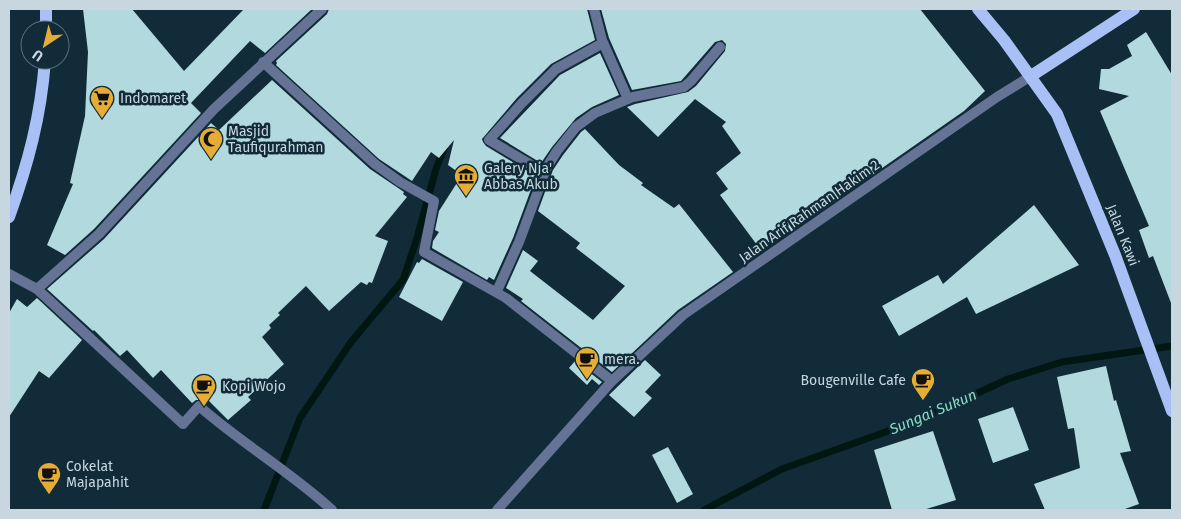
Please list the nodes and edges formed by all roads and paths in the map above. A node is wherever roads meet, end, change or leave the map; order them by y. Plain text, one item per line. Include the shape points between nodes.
1 (322, 9) edge
2 (594, 9) edge
3 (978, 9) edge
4 (1134, 9) edge
5 (603, 43) junction
6 (720, 46) dead end
7 (264, 62) junction
8 (45, 70) edge
9 (1031, 76) junction
10 (628, 99) junction
11 (545, 173) junction
12 (9, 216) edge
13 (9, 274) edge
14 (37, 289) junction
15 (497, 291) junction
16 (612, 381) junction
17 (1172, 411) edge
18 (332, 510) edge
19 (497, 510) edge

1 - 7 street
2 - 5 street
3 - 9 main road, Jalan Kawi
4 - 9 main road
5 - 10 street
5 - 11 street via 556,69 489,140
6 - 10 street via 684,87
7 - 14 street via 214,109 100,234
7 - 15 street via 375,164 434,201 424,252
8 - 12 main road via 25,172
9 - 16 street, Jalan Arif Rahman Hakim 2 via 683,315
9 - 17 main road, Jalan Kawi via 1057,114 1130,295
10 - 11 street via 595,112 576,127
11 - 15 street
13 - 14 street
14 - 18 street via 183,424 199,406
15 - 16 street
16 - 19 street, Jalan Arif Rahman Hakim 2

